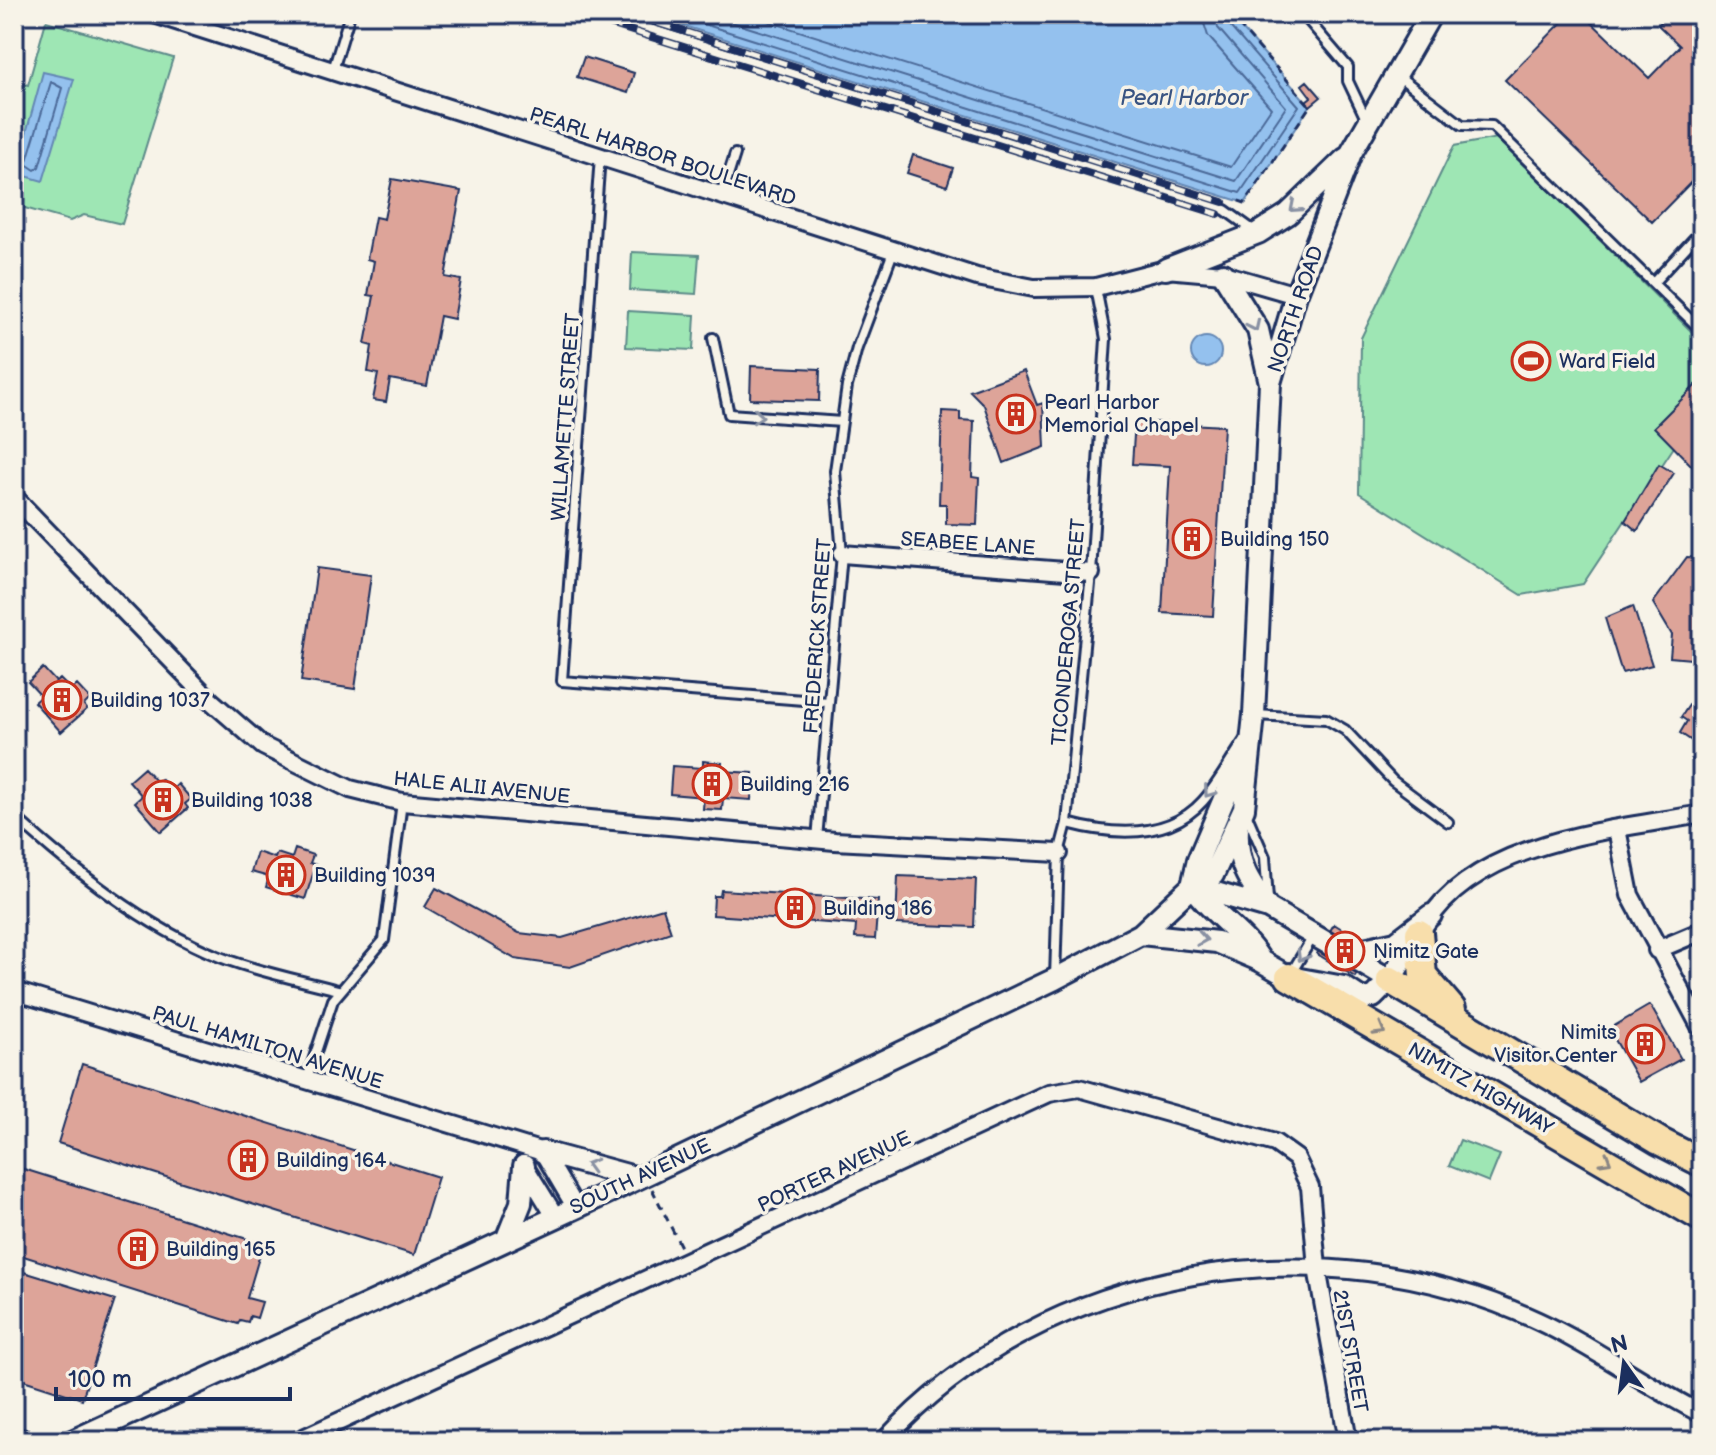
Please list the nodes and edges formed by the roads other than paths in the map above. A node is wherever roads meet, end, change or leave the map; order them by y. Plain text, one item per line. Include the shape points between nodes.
1 (154, 14) edge
2 (350, 14) edge
3 (603, 14) edge
4 (1297, 14) edge
5 (1431, 14) edge
6 (333, 70) junction
7 (1396, 75) junction
8 (1367, 122) junction
9 (1351, 153) junction
10 (735, 154) dead end
11 (601, 156) junction
12 (722, 196) junction
13 (1702, 230) edge
14 (1258, 233) junction
15 (893, 252) junction
16 (1166, 269) junction
17 (1223, 274) junction
18 (1653, 283) junction
19 (1096, 287) junction
20 (1296, 295) junction
21 (1702, 331) edge
22 (713, 338) dead end
23 (1270, 383) junction
24 (842, 422) junction
25 (14, 497) edge
26 (842, 554) junction
27 (1091, 573) junction
28 (829, 702) junction
29 (1254, 721) junction
30 (402, 802) junction
31 (1702, 814) edge
32 (14, 816) edge
33 (1241, 817) junction
34 (1448, 822) dead end
35 (1067, 823) junction
36 (1617, 829) junction
37 (817, 839) junction
38 (1059, 853) junction
39 (1192, 886) junction
40 (1268, 908) junction
41 (1425, 924) junction
42 (1702, 931) edge
43 (1141, 934) junction
44 (1315, 934) junction
45 (1657, 950) junction
46 (1346, 953) junction
47 (1259, 960) junction
48 (1289, 977) junction
49 (1055, 979) junction
50 (1390, 980) junction
51 (338, 990) junction
52 (14, 991) edge
53 (1468, 1027) junction
54 (1702, 1030) edge
55 (307, 1080) junction
56 (510, 1142) junction
57 (543, 1152) junction
58 (1702, 1163) edge
59 (524, 1166) junction
60 (641, 1177) junction
61 (1661, 1192) junction
62 (576, 1208) junction
63 (1702, 1211) edge
64 (555, 1216) junction
65 (1702, 1218) edge
66 (507, 1238) junction
67 (1317, 1268) junction
68 (1702, 1414) edge
69 (14, 1436) edge
70 (32, 1441) edge
71 (72, 1441) edge
72 (297, 1441) edge
73 (884, 1441) edge
74 (1348, 1441) edge

1 - 6 street, PEARL HARBOR BOULEVARD
2 - 6 lane
3 - 14 lane via 1225,210
4 - 8 lane via 1348,67 1348,81
5 - 7 street, NORTH ROAD
6 - 11 street, PEARL HARBOR BOULEVARD
7 - 8 street, NORTH ROAD
7 - 18 lane via 1462,125 1492,126
8 - 9 street, NORTH ROAD
9 -> 14 street via 1288,214
9 - 20 street, NORTH ROAD
10 - 12 lane
11 - 12 street, PEARL HARBOR BOULEVARD
11 - 28 lane, WILLAMETTE STREET via 562,681
12 - 15 street, PEARL HARBOR BOULEVARD
13 - 18 lane
14 - 16 street
15 - 19 street, PEARL HARBOR BOULEVARD via 1034,288
15 - 24 lane, FREDERICK STREET via 857,348
16 - 17 street, PEARL HARBOR BOULEVARD
16 - 19 street, PEARL HARBOR BOULEVARD
17 - 20 street, PEARL HARBOR BOULEVARD
17 -> 23 street via 1258,330
18 - 21 lane
19 - 27 lane, TICONDEROGA STREET via 1106,339
20 - 23 street, NORTH ROAD
22 -> 24 lane via 729,414
23 - 29 street, NORTH ROAD
24 - 26 lane, FREDERICK STREET via 835,471
25 - 30 street, HALE ALII AVENUE via 210,700 263,746 350,789
26 - 27 street, SEABEE LANE
26 - 28 lane, FREDERICK STREET
27 - 35 lane, TICONDEROGA STREET
28 - 37 lane, FREDERICK STREET
29 - 33 street, NORTH ROAD
29 - 34 lane via 1326,719 1345,730 1393,781
29 -> 35 lane via 1202,801 1173,821 1120,833
29 - 39 street, NORTH ROAD
30 - 37 street, HALE ALII AVENUE
30 - 51 lane via 384,940
31 - 36 street
32 - 51 lane via 93,882 153,923 221,957
33 - 39 street, NORTH ROAD via 1213,875
33 - 40 street via 1237,853
35 - 38 lane, TICONDEROGA STREET
36 - 41 street via 1552,844 1470,877 1437,904
36 - 45 street via 1630,895
37 - 38 street, HALE ALII AVENUE
38 - 49 lane, TICONDEROGA STREET
39 - 40 street
39 - 43 street, SOUTH AVENUE
39 - 47 street via 1205,905 1247,940
40 - 44 street
41 - 46 street via 1396,942
41 - 50 street
41 - 53 main road via 1423,975
42 - 45 street
43 -> 47 street via 1200,937
43 - 49 street, SOUTH AVENUE
44 - 46 street
44 -> 48 lane
45 - 54 street
46 - 50 street
47 - 48 street, NIMITZ HIGHWAY
48 - 50 street via 1344,987 1362,999 1373,997
48 -> 61 main road, NIMITZ HIGHWAY
49 - 60 street, SOUTH AVENUE
50 - 53 main road
51 - 55 lane
52 - 55 street, PAUL HAMILTON AVENUE
53 - 58 main road
55 - 56 street, PAUL HAMILTON AVENUE
56 - 57 street, PAUL HAMILTON AVENUE
56 - 59 street
60 -> 57 street
57 - 62 street
59 - 64 street
59 - 66 street via 521,1203
60 - 62 street, SOUTH AVENUE
61 - 63 main road
61 - 65 main road, NIMITZ HIGHWAY
62 - 64 street, SOUTH AVENUE
64 - 66 street, SOUTH AVENUE
66 - 71 street, SOUTH AVENUE
67 - 68 street via 1378,1273 1473,1296 1539,1321
67 - 72 street, PORTER AVENUE via 1310,1187 1303,1168 1275,1143 1079,1088 1049,1093
67 - 73 street via 1264,1266 1135,1286 1056,1316 985,1355
67 - 74 street, 21ST STREET
69 - 70 street

